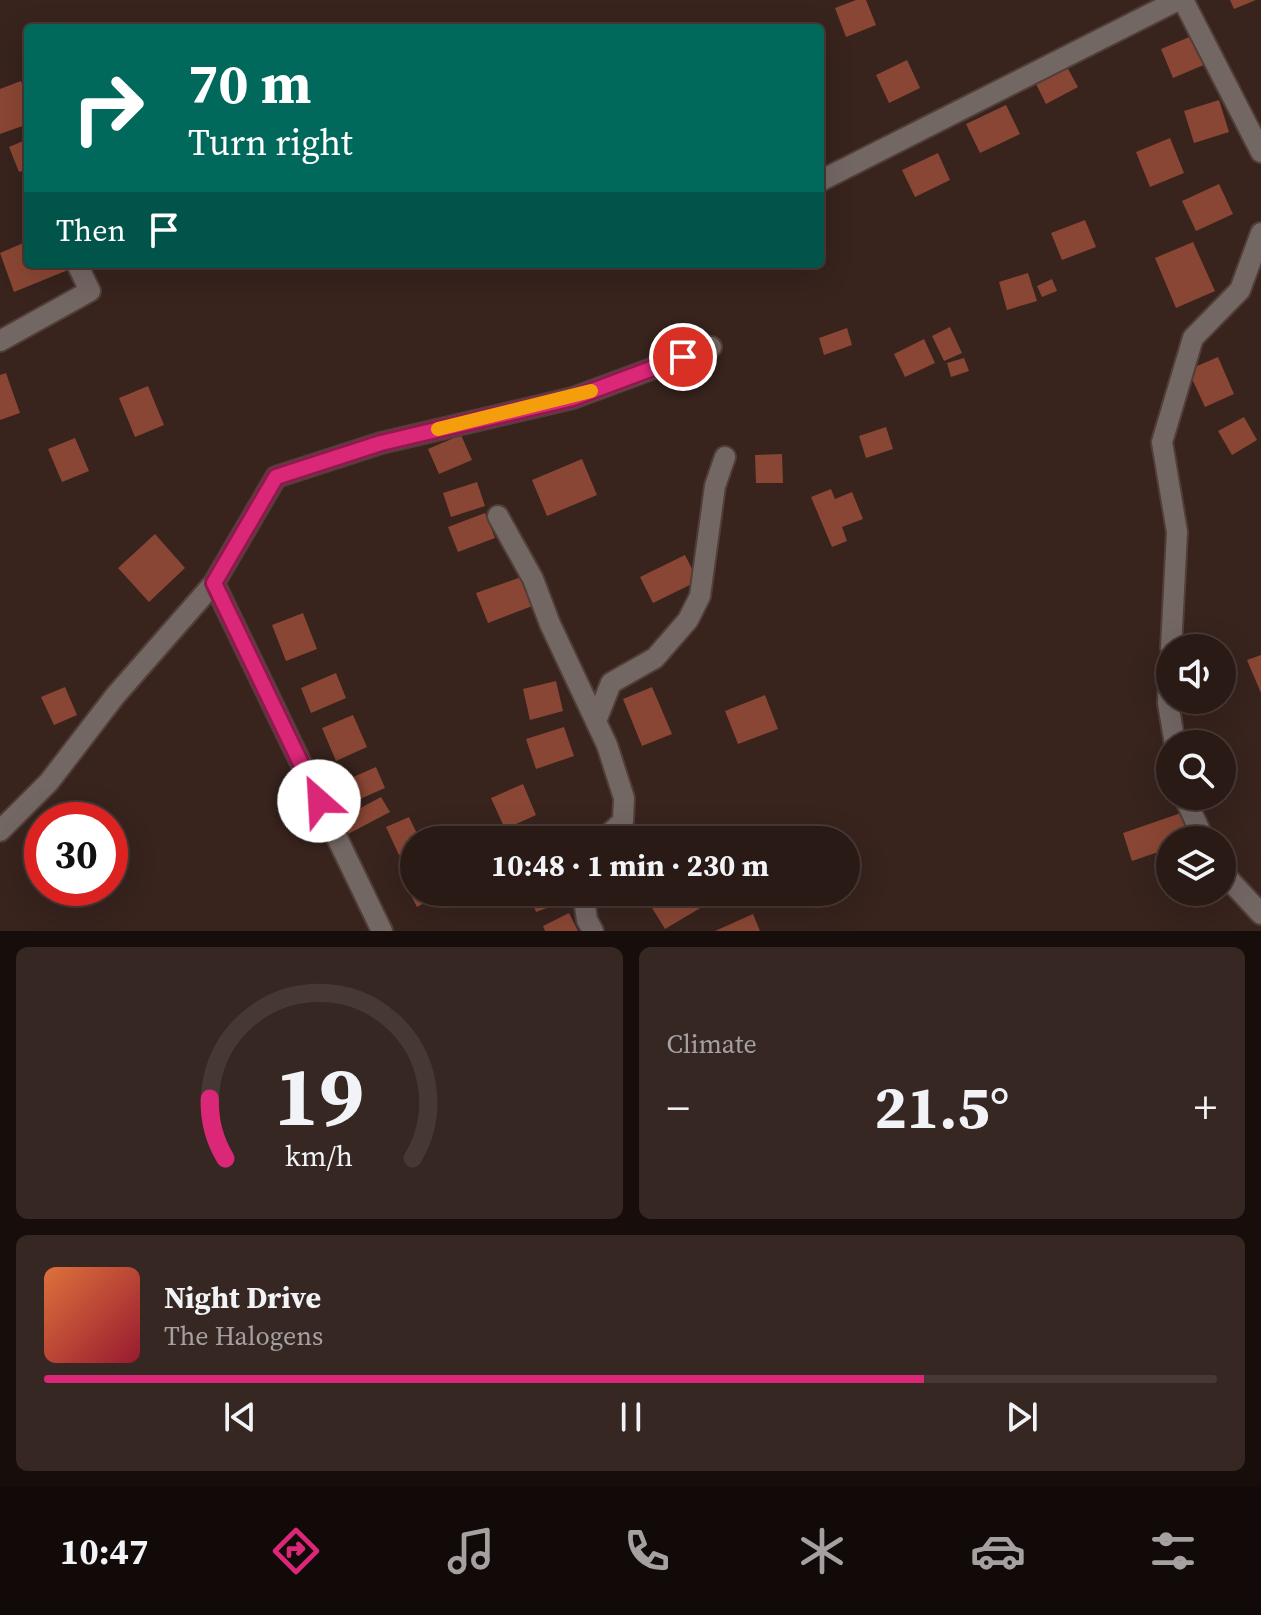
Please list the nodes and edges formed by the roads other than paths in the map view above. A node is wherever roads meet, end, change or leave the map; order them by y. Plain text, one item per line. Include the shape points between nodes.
1 (1180, 0) edge
2 (1261, 152) edge
3 (824, 179) edge
4 (1261, 233) edge
5 (79, 268) edge
6 (0, 341) edge
7 (711, 347) dead end
8 (725, 457) dead end
9 (498, 516) dead end
10 (214, 583) junction
11 (1172, 634) edge
12 (596, 721) junction
13 (618, 826) edge
14 (0, 831) edge
15 (1236, 887) edge
16 (585, 906) edge
17 (1261, 914) edge
18 (382, 931) edge
19 (593, 931) edge

1 - 2 street
1 - 3 street
4 - 11 street via 1240,290 1193,338 1162,442 1177,532
5 - 6 street via 90,291
7 - 10 street via 573,398 381,443 276,477
8 - 12 street via 715,486 700,596 688,620 655,658 611,683
9 - 12 street via 533,579
10 - 14 street via 115,696 49,782
10 - 18 street
12 - 13 street via 624,798 623,821
15 - 17 street
16 - 19 street

